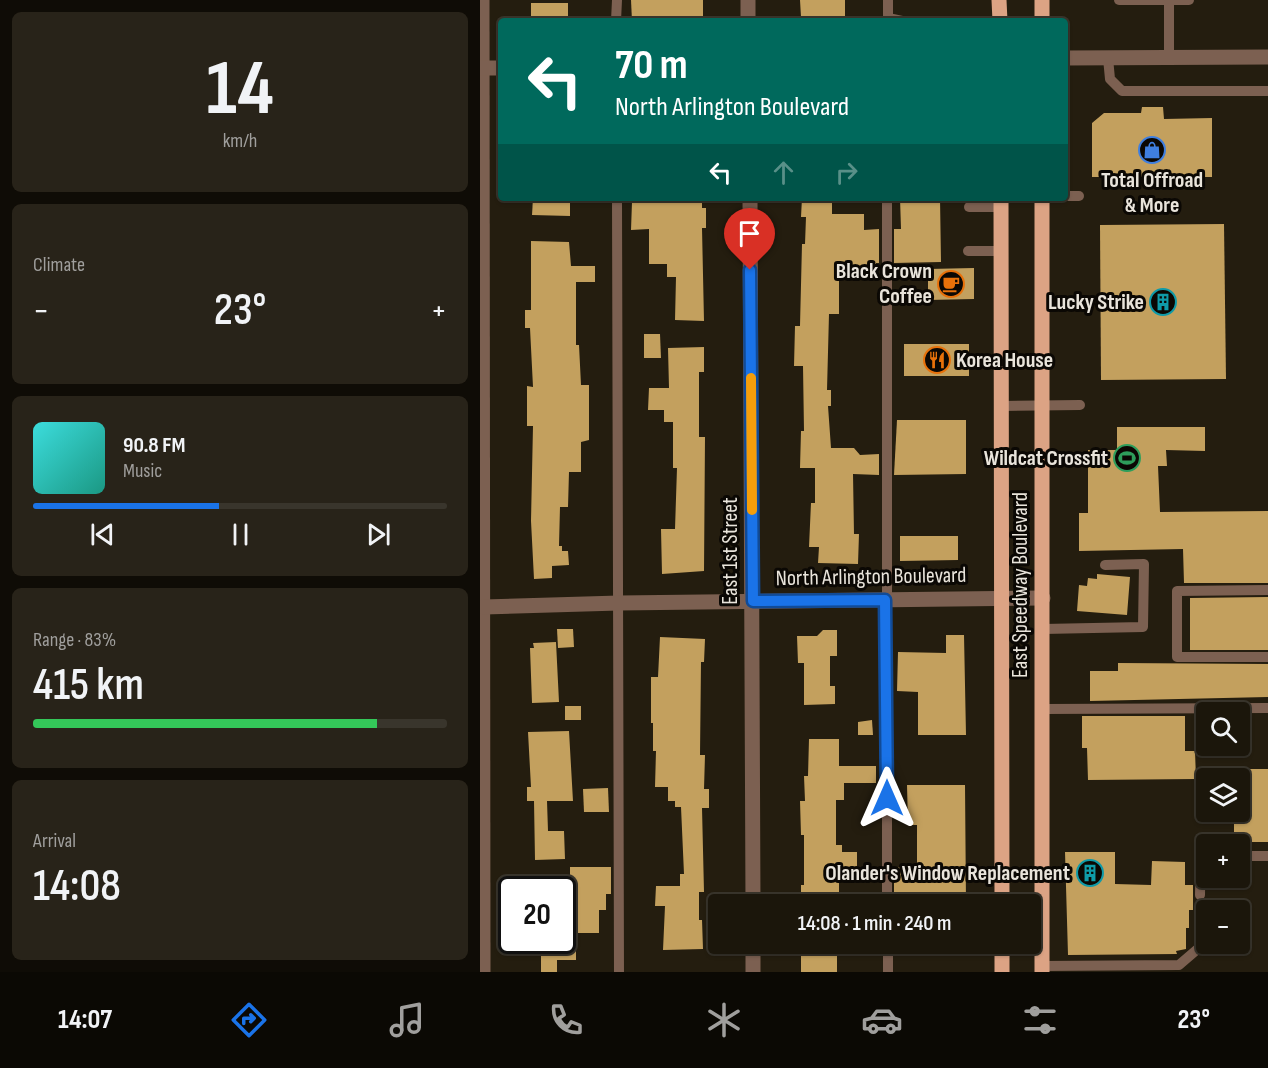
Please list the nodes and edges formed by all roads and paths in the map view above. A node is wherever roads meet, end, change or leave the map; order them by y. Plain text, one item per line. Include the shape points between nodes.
1 (482, 0) edge
2 (616, 0) edge
3 (748, 0) edge
4 (888, 0) edge
5 (999, 0) edge
6 (1042, 0) edge
7 (1119, 0) edge
8 (1189, 0) edge
9 (1169, 1) edge
10 (616, 18) edge
11 (748, 18) edge
12 (888, 18) edge
13 (1000, 18) edge
14 (1042, 18) edge
15 (1268, 57) edge
16 (1068, 58) edge
17 (1108, 58) junction
18 (1169, 58) junction
19 (481, 68) edge
20 (498, 68) edge
21 (1268, 91) edge
22 (1068, 196) edge
23 (1079, 196) dead end
24 (616, 201) edge
25 (750, 201) edge
26 (887, 201) edge
27 (1042, 201) edge
28 (1001, 203) edge
29 (969, 207) dead end
30 (968, 251) dead end
31 (1002, 251) junction
32 (1042, 405) junction
33 (1080, 405) dead end
34 (1002, 406) junction
35 (1105, 565) dead end
36 (1268, 590) edge
37 (1002, 598) junction
38 (1043, 598) junction
39 (885, 600) junction
40 (753, 601) junction
41 (619, 603) junction
42 (484, 608) junction
43 (1043, 629) junction
44 (1268, 657) edge
45 (1268, 708) edge
46 (1043, 709) junction
47 (1250, 856) edge
48 (1268, 856) edge
49 (1201, 888) edge
50 (753, 894) edge
51 (887, 894) edge
52 (1002, 894) edge
53 (1200, 895) dead end
54 (1196, 950) edge
55 (753, 954) edge
56 (888, 954) edge
57 (1002, 954) edge
58 (1042, 969) edge
59 (483, 972) edge
60 (620, 972) edge
61 (753, 972) edge
62 (888, 972) edge
63 (1002, 972) edge

1 - 19 street
2 - 10 lane
3 - 11 street
4 - 12 lane
5 - 13 main road
6 - 14 main road
7 - 9 lane
8 - 9 lane
9 - 18 lane
15 - 18 street
16 - 17 street
17 - 18 street
17 - 21 lane via 1110,78 1122,91
19 - 20 street
19 - 42 street
22 - 23 lane
24 - 41 lane
25 - 40 street, East 1st Street
26 - 39 lane
27 - 32 main road, East Speedway Boulevard
28 - 29 lane
28 - 31 main road, East Speedway Boulevard
30 - 31 lane
31 - 34 main road, East Speedway Boulevard
32 - 33 lane
32 - 34 lane
32 - 38 main road, East Speedway Boulevard
34 - 37 main road, East Speedway Boulevard
35 - 43 lane via 1144,564 1143,627
36 - 44 lane via 1177,591 1177,657
37 - 38 street, North Arlington Boulevard
37 - 39 street, North Arlington Boulevard
37 - 52 main road, East Speedway Boulevard
38 - 43 main road, East Speedway Boulevard
39 - 40 street, North Arlington Boulevard
39 - 51 lane
40 - 41 street, North Arlington Boulevard
40 - 50 street, East 1st Street
41 - 42 street, North Arlington Boulevard
41 - 60 lane
42 - 59 street
43 - 46 main road, East Speedway Boulevard
45 - 46 lane
46 - 58 main road, East Speedway Boulevard
47 - 48 lane
49 - 53 lane
54 - 58 lane via 1179,965
55 - 61 street
56 - 62 lane
57 - 63 main road

